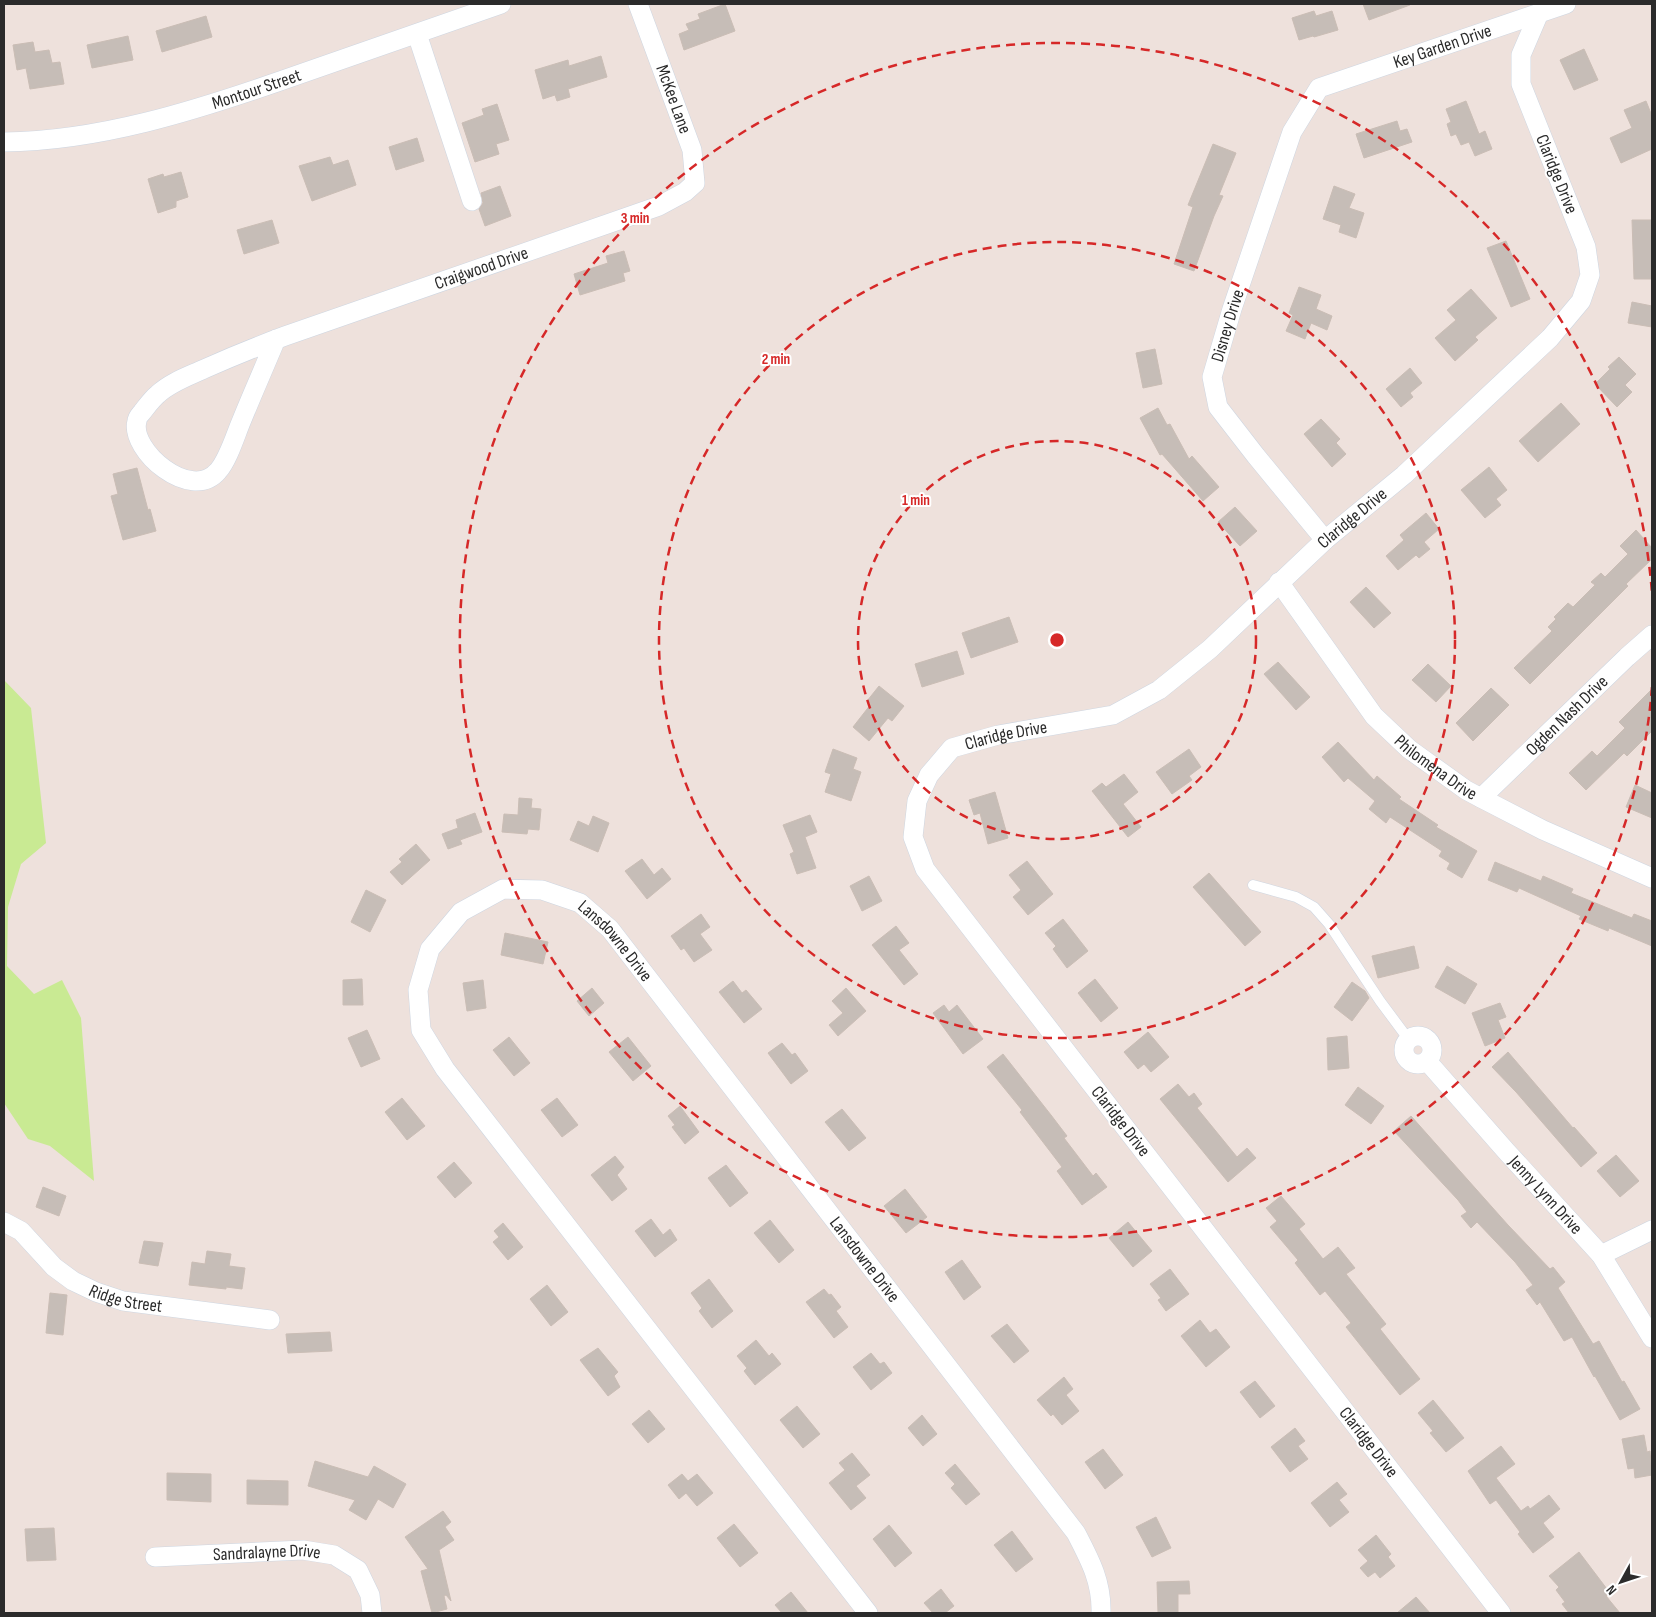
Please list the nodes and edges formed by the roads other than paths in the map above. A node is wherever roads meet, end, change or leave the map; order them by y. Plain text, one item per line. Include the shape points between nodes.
1 (501, 4) edge
2 (638, 4) edge
3 (1566, 4) edge
4 (1539, 13) junction
5 (417, 34) junction
6 (1319, 88) joint
7 (4, 142) edge
8 (685, 192) joint
9 (472, 201) dead end
10 (276, 339) junction
11 (1325, 540) junction
12 (1279, 582) junction
13 (1652, 635) edge
14 (1481, 798) junction
15 (1652, 878) edge
16 (1253, 885) dead end
17 (1409, 1040) joint
18 (4, 1222) edge
19 (1652, 1230) edge
20 (1601, 1255) junction
21 (270, 1320) dead end
22 (1652, 1338) edge
23 (155, 1557) dead end
24 (372, 1613) edge
25 (868, 1613) edge
26 (1101, 1613) edge
27 (1502, 1613) edge

1 - 5 street, Montour Street
2 - 8 street, McKee Lane via 692,150 695,183
3 - 4 street, Key Garden Drive
4 - 6 street, Key Garden Drive
4 - 11 street, Claridge Drive via 1521,55 1521,84 1586,247 1590,275 1581,301 1550,338 1418,462
5 - 7 street, Montour Street via 170,116 77,136
5 - 9 street
6 - 11 street, Disney Drive via 1292,132 1212,378 1218,407
8 - 10 street, Craigwood Drive via 659,206
10 - 10 street, Craigwood Drive via 218,472 207,479 195,481 179,478 160,466 136,432 137,420 158,394 180,379
11 - 12 street, Claridge Drive
12 - 14 street, Philomena Drive via 1374,716 1409,749
12 - 27 street, Claridge Drive via 1210,649 1159,690 1113,715 998,735 952,748 929,775 917,801 913,837 925,869
13 - 14 street, Ogden Nash Drive
14 - 15 street, Philomena Drive via 1542,830
16 - 17 lane via 1296,896 1314,907
17 - 20 street, Jenny Lynn Drive via 1419,1036 1429,1041 1432,1051 1427,1061
18 - 21 street, Ridge Street via 21,1232 54,1267 96,1292 124,1301
19 - 20 street
20 - 22 street, Jenny Lynn Drive
23 - 24 street, Sandralayne Drive via 303,1550 334,1555 358,1570 370,1595
25 - 26 street, Lansdowne Drive via 445,1069 421,1030 418,990 430,949 461,912 503,889 542,890 580,903 610,929 1076,1533 1094,1568

